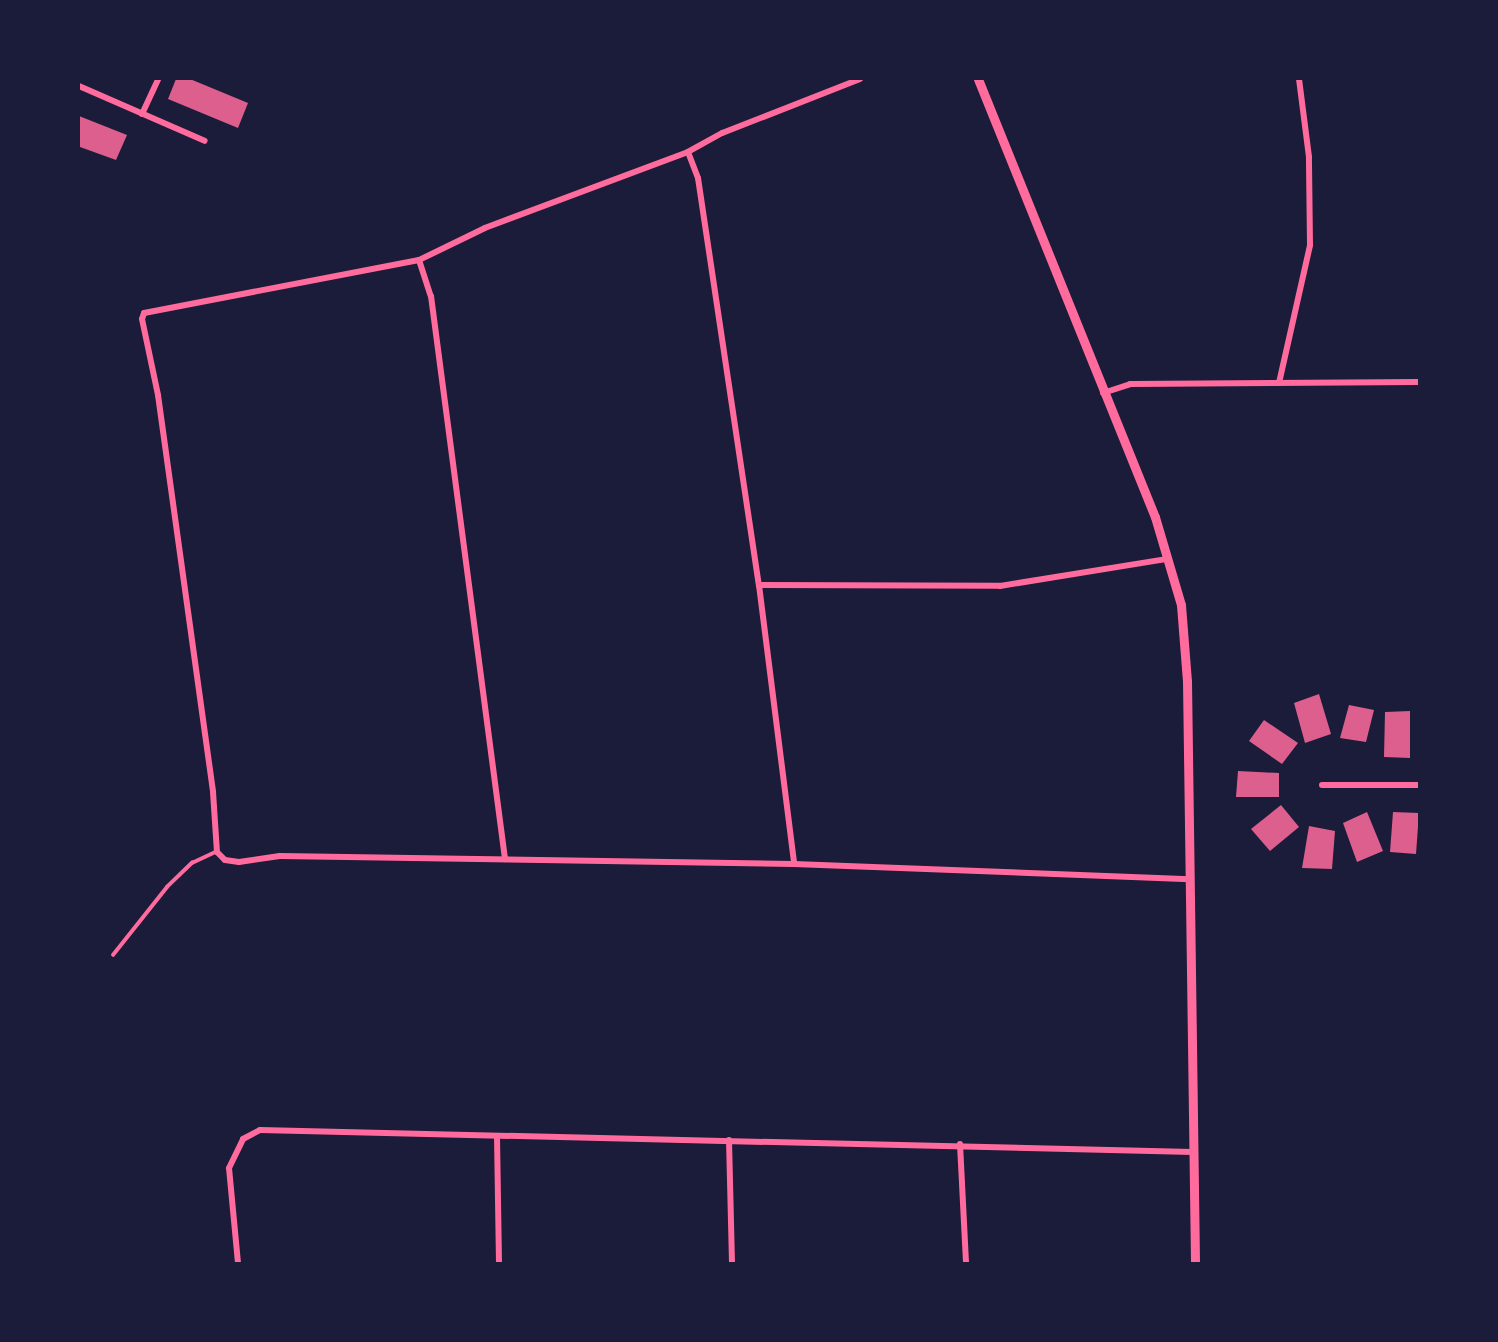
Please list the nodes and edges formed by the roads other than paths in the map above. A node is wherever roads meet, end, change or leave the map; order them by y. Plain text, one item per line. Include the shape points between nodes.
1 (158, 79) edge
2 (860, 79) edge
3 (978, 79) edge
4 (1299, 79) edge
5 (79, 86) edge
6 (142, 114) junction
7 (205, 141) dead end
8 (688, 152) junction
9 (419, 260) junction
10 (1419, 382) edge
11 (1279, 383) junction
12 (1103, 393) junction
13 (1166, 559) junction
14 (759, 585) junction
15 (1322, 785) dead end
16 (1419, 785) edge
17 (217, 852) junction
18 (505, 859) junction
19 (794, 864) junction
20 (1190, 879) junction
21 (113, 955) dead end
22 (497, 1136) junction
23 (729, 1140) junction
24 (960, 1144) junction
25 (1193, 1152) junction
26 (238, 1263) edge
27 (499, 1263) edge
28 (732, 1263) edge
29 (966, 1263) edge
30 (1195, 1263) edge

1 - 6 street
2 - 8 street via 722,133
3 - 12 main road
4 - 11 street via 1310,157 1310,245
5 - 6 street
6 - 7 street
8 - 9 street via 485,228
8 - 14 street via 698,178
9 - 17 street via 204,303 150,308 142,319 158,395 213,792
9 - 18 street via 431,296
10 - 11 street
11 - 12 street via 1130,384
12 - 13 main road via 1155,517
13 - 14 street via 1000,586
13 - 20 main road via 1181,605 1185,640
14 - 19 street
15 - 16 street
17 - 18 street via 225,860 239,862 280,856
17 - 21 lane via 192,863 167,887
18 - 19 street
19 - 20 street
20 - 25 main road
22 - 23 street
22 - 26 street via 253,1132 235,1151 229,1168
22 - 27 street
23 - 24 street
23 - 28 street
24 - 25 street
24 - 29 street
25 - 30 main road

